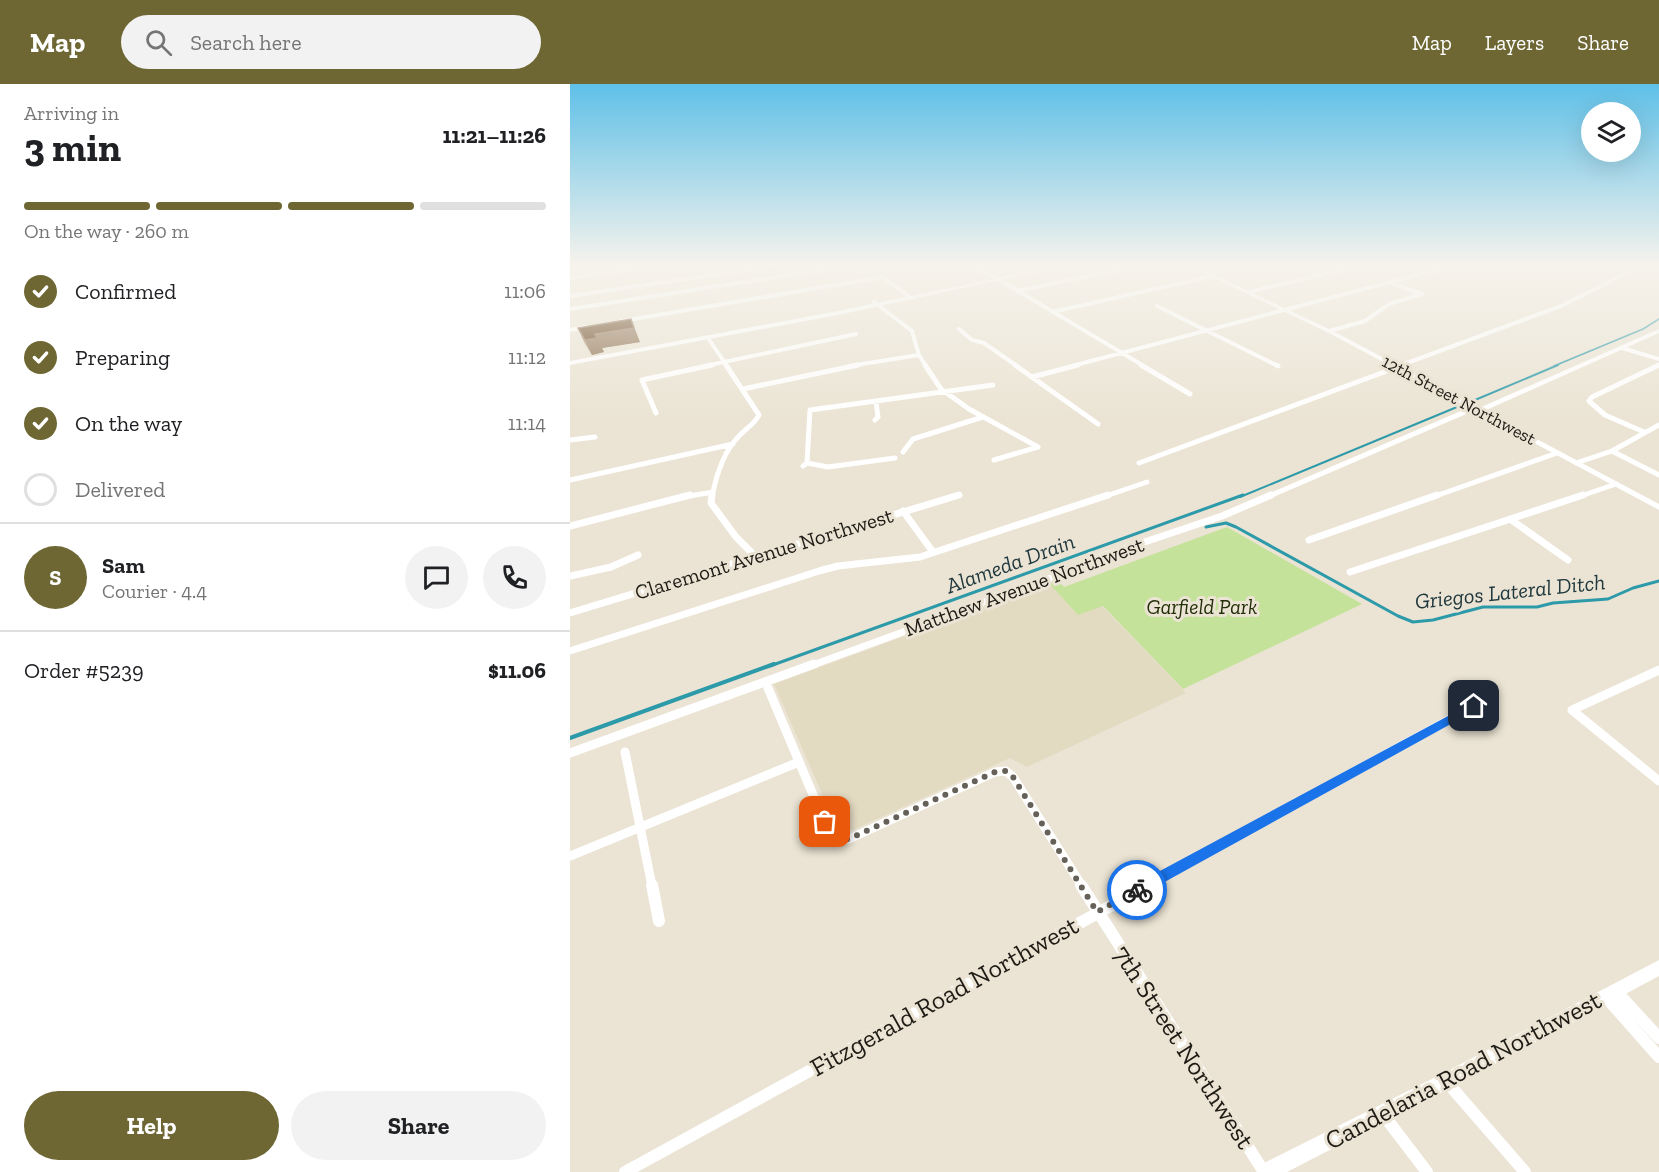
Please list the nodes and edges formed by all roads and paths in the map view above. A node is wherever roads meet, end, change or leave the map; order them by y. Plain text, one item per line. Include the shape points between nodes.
1 (648, 317) edge
2 (818, 317) edge
3 (893, 317) edge
4 (1060, 317) edge
5 (1179, 317) edge
6 (1258, 317) edge
7 (1301, 317) edge
8 (1371, 317) edge
9 (1533, 317) edge
10 (617, 322) edge
11 (593, 326) edge
12 (959, 329) dead end
13 (570, 330) edge
14 (1207, 331) junction
15 (1329, 331) junction
16 (1659, 331) edge
17 (856, 334) dead end
18 (708, 338) junction
19 (1622, 348) junction
20 (1122, 353) junction
21 (919, 355) junction
22 (1659, 359) edge
23 (570, 363) edge
24 (725, 363) junction
25 (1659, 365) edge
26 (1278, 366) dead end
27 (1398, 368) junction
28 (1032, 377) junction
29 (993, 385) dead end
30 (744, 389) junction
31 (945, 392) junction
32 (1190, 394) dead end
33 (876, 402) junction
34 (1476, 410) junction
35 (656, 413) dead end
36 (983, 417) junction
37 (875, 420) dead end
38 (1098, 424) dead end
39 (1658, 427) edge
40 (1644, 432) junction
41 (595, 437) dead end
42 (570, 440) edge
43 (733, 444) junction
44 (1612, 451) junction
45 (903, 452) dead end
46 (1557, 453) junction
47 (895, 458) dead end
48 (994, 460) dead end
49 (1139, 463) dead end
50 (1576, 463) junction
51 (1659, 475) edge
52 (570, 480) edge
53 (1147, 482) dead end
54 (1616, 484) junction
55 (713, 492) junction
56 (959, 495) dead end
57 (1659, 507) edge
58 (903, 512) junction
59 (1510, 519) junction
60 (570, 526) edge
61 (1309, 540) dead end
62 (933, 552) junction
63 (638, 555) dead end
64 (755, 556) junction
65 (1568, 560) dead end
66 (1350, 572) dead end
67 (570, 576) edge
68 (570, 614) edge
69 (570, 651) edge
70 (1659, 670) edge
71 (768, 688) dead end
72 (1485, 700) dead end
73 (625, 752) dead end
74 (570, 753) edge
75 (799, 762) junction
76 (1659, 781) edge
77 (640, 828) junction
78 (570, 856) edge
79 (1097, 912) junction
80 (659, 921) dead end
81 (1659, 968) edge
82 (1611, 993) junction
83 (1659, 1038) edge
84 (1659, 1057) edge
85 (1446, 1081) junction
86 (1382, 1113) junction
87 (625, 1172) edge
88 (1266, 1172) edge
89 (1427, 1172) edge
90 (1525, 1172) edge

1 - 10 street
2 - 18 main road
3 - 21 street via 912,331
4 - 20 street
5 - 14 street
6 - 14 street
7 - 15 main road, 12th Street Northwest
8 - 15 street
9 - 27 street
11 - 13 street
12 - 28 street
14 - 20 street
14 - 26 street
15 - 27 main road, 12th Street Northwest
16 - 19 main road, Matthew Avenue Northwest
17 - 24 street
18 - 23 main road
18 - 24 street
19 - 22 street
19 - 34 main road, Matthew Avenue Northwest
20 - 28 street
20 - 32 street
21 - 30 street
21 - 31 street
24 - 30 street
24 - 35 street via 642,381
25 - 40 street via 1589,401 1598,412
27 - 34 main road, 12th Street Northwest
27 - 49 street
28 - 38 street
29 - 31 street
30 - 43 street via 759,415
31 - 33 street
31 - 36 street
33 - 37 street
33 - 47 street via 810,410 805,464 828,467
34 - 46 main road, 12th Street Northwest
34 - 74 street, Matthew Avenue Northwest via 1222,516
36 - 45 street via 908,442
36 - 48 street via 1038,447
39 - 40 street
40 - 44 street
41 - 42 street
43 - 52 street
43 - 55 street
44 - 50 street
44 - 51 street
46 - 50 main road, 12th Street Northwest
46 - 61 street
50 - 54 main road, 12th Street Northwest
53 - 62 street
54 - 57 main road, 12th Street Northwest
54 - 59 street
55 - 60 street
55 - 64 street via 714,509
56 - 58 street, Claremont Avenue Northwest
58 - 62 street
58 - 64 street, Claremont Avenue Northwest
59 - 65 street
59 - 66 street
62 - 69 street via 902,561 819,571
63 - 67 street via 611,567
64 - 68 street, Claremont Avenue Northwest
70 - 76 street via 1572,710
71 - 75 street
72 - 79 street, Fitzgerald Road Northwest
73 - 77 street
75 - 77 street
75 - 79 street, 7th Street Northwest via 830,835 838,840 849,839 995,772 1006,771
77 - 78 street
77 - 80 street
79 - 87 street, Fitzgerald Road Northwest
79 - 88 street, 7th Street Northwest
81 - 82 main road, Candelaria Road Northwest
82 - 83 street
82 - 84 street
82 - 85 main road, Candelaria Road Northwest
85 - 86 main road, Candelaria Road Northwest
85 - 90 street
86 - 88 main road, Candelaria Road Northwest
86 - 89 street

